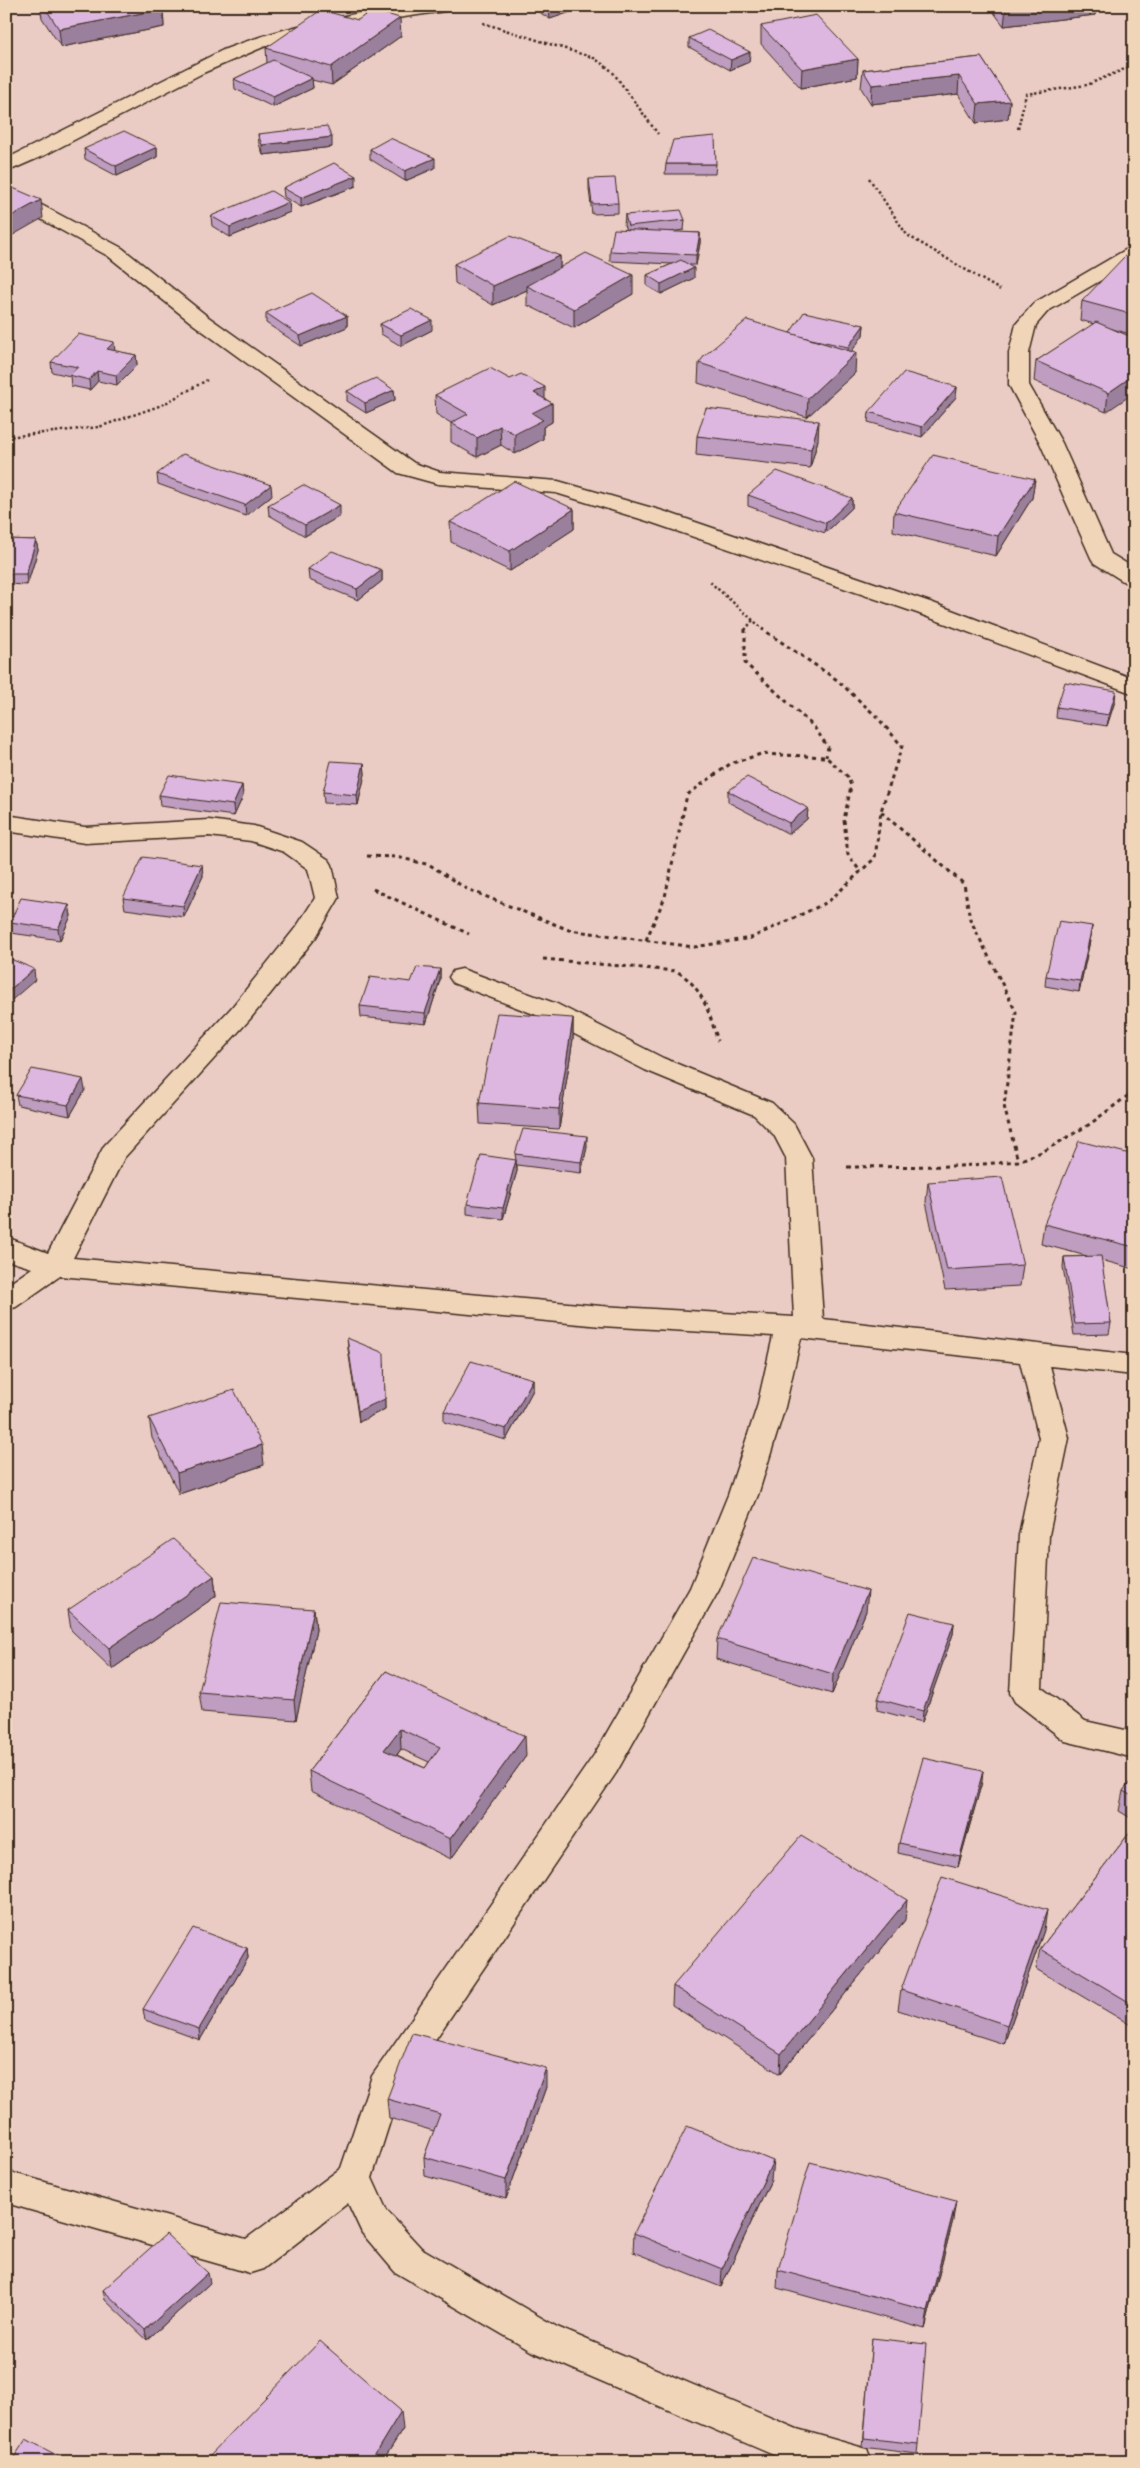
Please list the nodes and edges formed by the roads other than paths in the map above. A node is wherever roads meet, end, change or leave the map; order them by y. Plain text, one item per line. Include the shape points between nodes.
1 (441, 7) edge
2 (6, 166) edge
3 (6, 192) edge
4 (1134, 252) edge
5 (1134, 578) edge
6 (1134, 686) edge
7 (6, 823) edge
8 (462, 977) dead end
9 (6, 1247) edge
10 (55, 1266) junction
11 (6, 1300) edge
12 (799, 1327) junction
13 (1032, 1353) junction
14 (1134, 1365) edge
15 (1134, 1744) edge
16 (355, 2178) junction
17 (6, 2186) edge
18 (854, 2462) edge

1 - 2 street via 338,22 264,41 220,58
3 - 6 street via 114,252 200,320 406,468 438,478 558,487 655,516 925,608
4 - 5 street via 1041,307 1026,324 1019,354 1019,385 1051,443 1102,558
7 - 10 street via 85,835 209,828 254,834 285,845 320,865 327,898 307,931 241,1013 113,1153
8 - 12 street via 548,1010 654,1064 762,1109 785,1130 800,1167
9 - 10 street
10 - 11 street
10 - 12 street via 601,1316
12 - 13 street
12 - 16 street via 746,1486 704,1590 605,1764 384,2087
13 - 14 street
13 - 15 street via 1054,1438 1034,1535 1026,1693 1076,1732
16 - 17 street via 250,2257
16 - 18 street via 374,2222 408,2260 544,2339 795,2446

